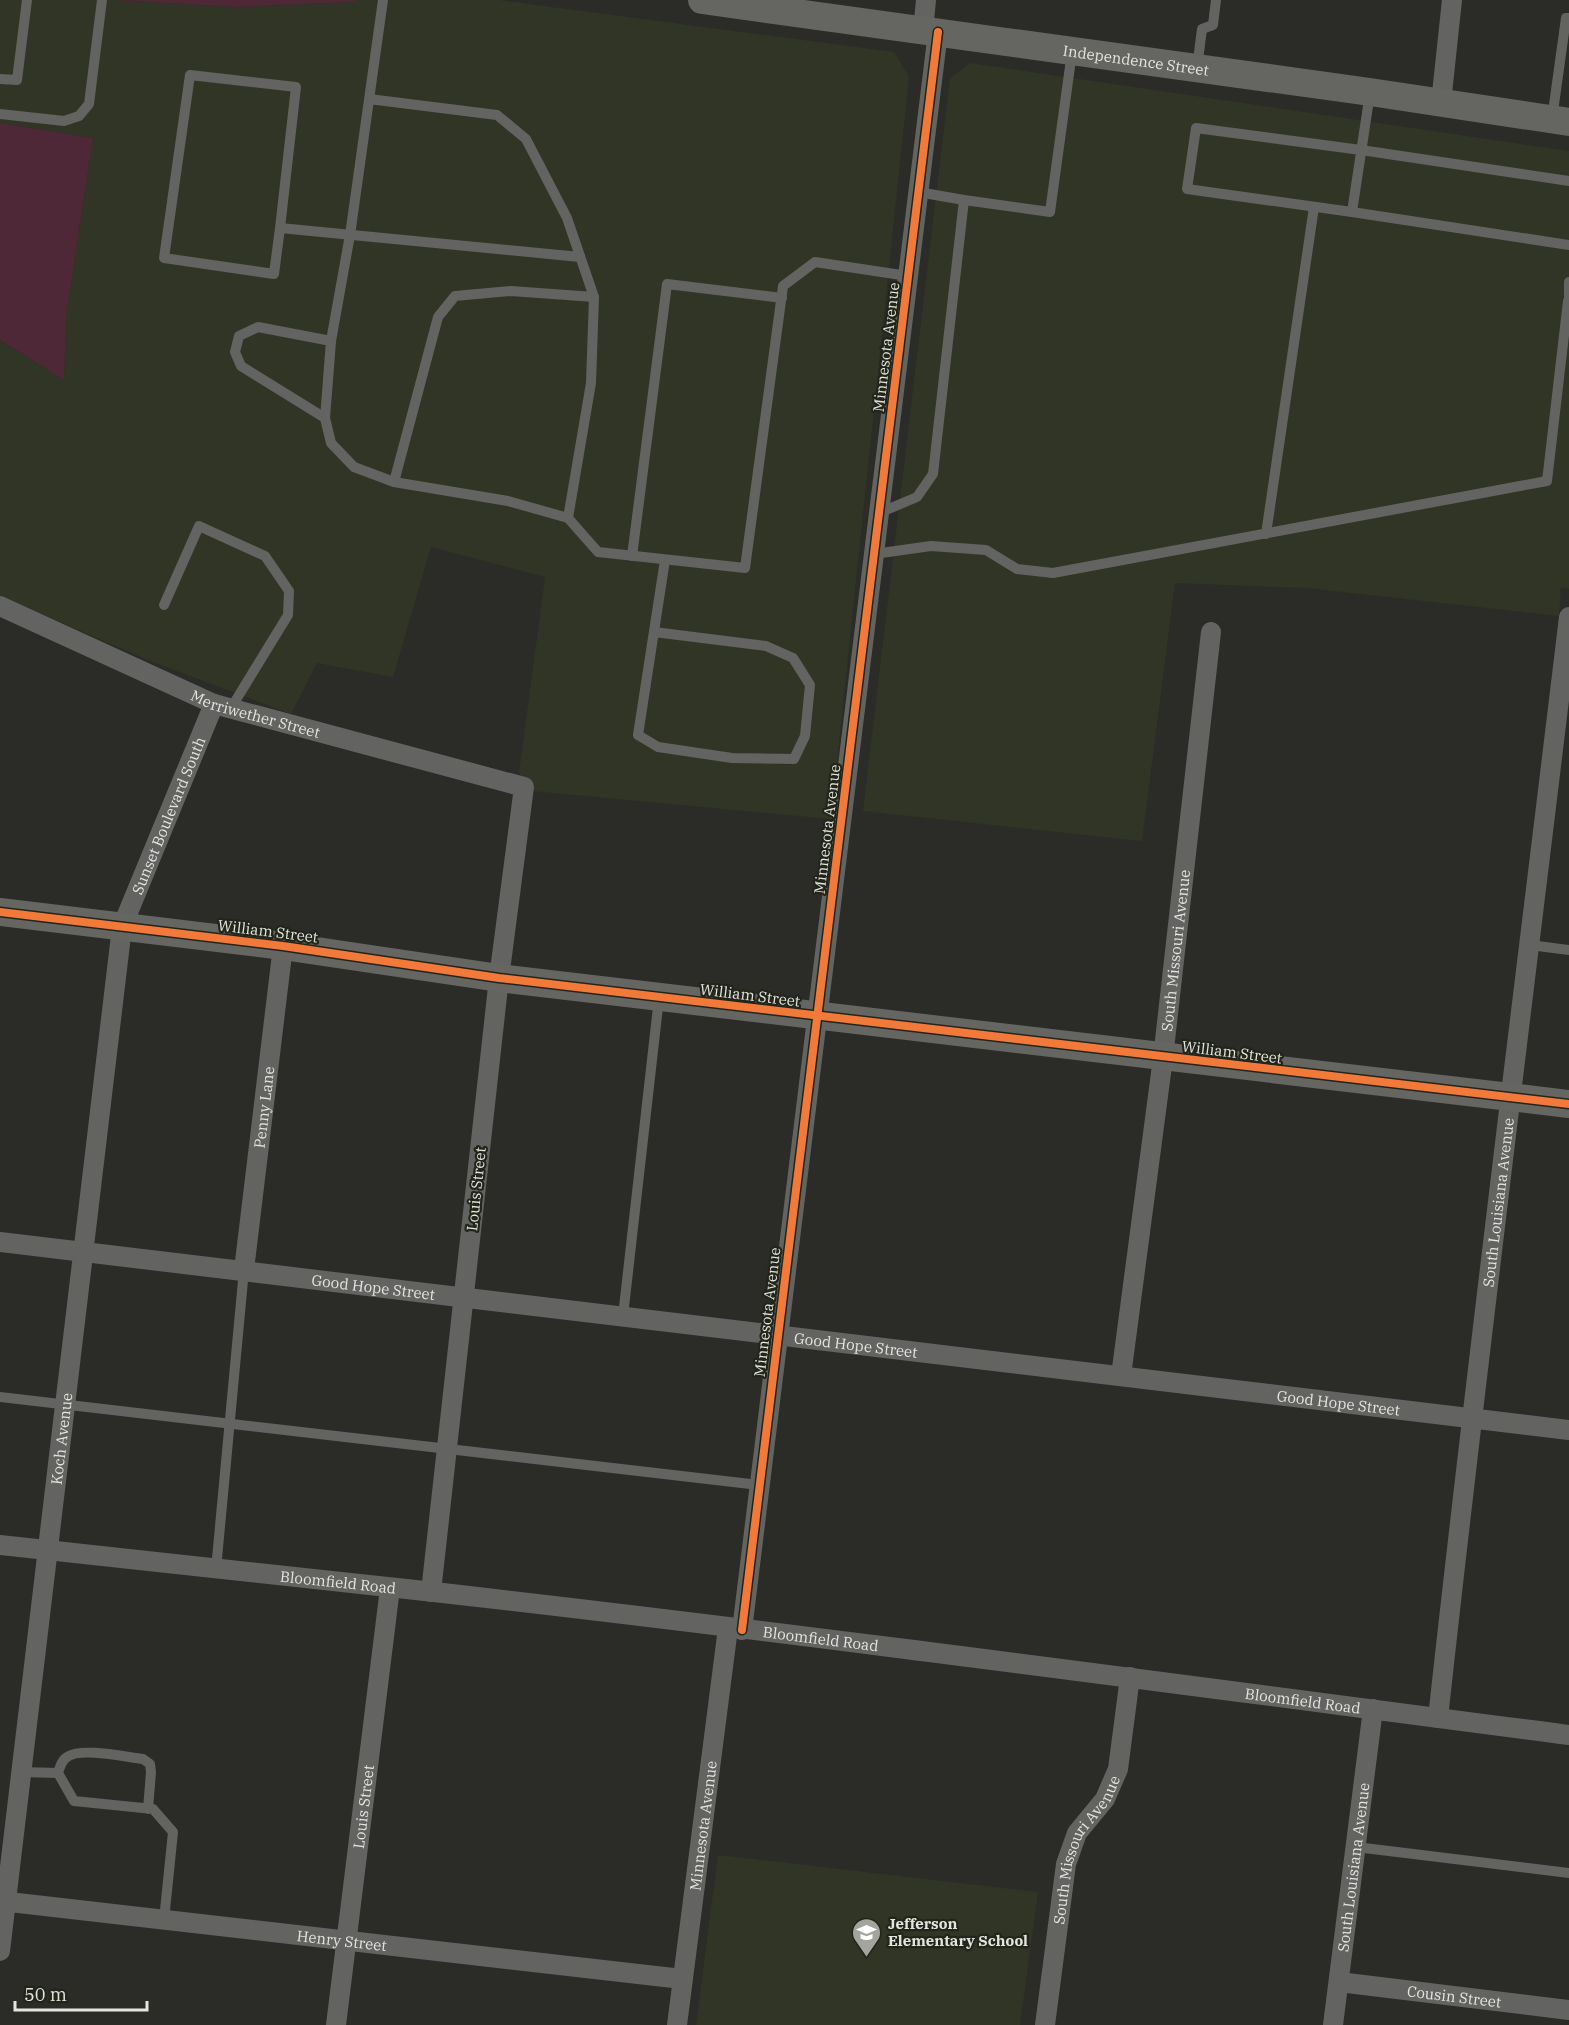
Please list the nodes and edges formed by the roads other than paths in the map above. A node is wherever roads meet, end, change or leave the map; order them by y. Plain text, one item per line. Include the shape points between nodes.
1 (27, 0) edge
2 (102, 0) edge
3 (383, 0) edge
4 (702, 0) edge
5 (926, 0) edge
6 (1216, 0) edge
7 (1452, 0) edge
8 (1569, 18) edge
9 (930, 32) junction
10 (1072, 51) junction
11 (1197, 68) junction
12 (0, 79) edge
13 (1370, 92) junction
14 (369, 99) junction
15 (1441, 103) junction
16 (0, 114) edge
17 (1561, 121) edge
18 (1361, 150) junction
19 (1569, 181) edge
20 (918, 192) junction
21 (964, 200) junction
22 (1314, 207) junction
23 (1352, 212) junction
24 (280, 228) junction
25 (350, 235) junction
26 (1569, 245) edge
27 (580, 257) junction
28 (908, 276) junction
29 (1569, 282) edge
30 (594, 297) junction
31 (782, 298) junction
32 (1568, 302) edge
33 (331, 341) junction
34 (326, 418) junction
35 (394, 482) junction
36 (879, 513) junction
37 (568, 518) junction
38 (1266, 534) junction
39 (874, 554) junction
40 (632, 556) junction
41 (665, 560) junction
42 (165, 605) dead end
43 (0, 606) edge
44 (1569, 617) edge
45 (654, 632) junction
46 (1211, 632) dead end
47 (222, 706) junction
48 (524, 787) joint
49 (0, 912) edge
50 (122, 927) junction
51 (1530, 945) junction
52 (283, 946) junction
53 (1569, 950) edge
54 (499, 978) junction
55 (659, 998) junction
56 (818, 1017) junction
57 (1163, 1058) junction
58 (1512, 1098) junction
59 (1569, 1104) edge
60 (0, 1242) edge
61 (82, 1251) junction
62 (244, 1270) junction
63 (464, 1297) junction
64 (623, 1316) junction
65 (777, 1336) junction
66 (1121, 1376) junction
67 (0, 1397) edge
68 (64, 1404) junction
69 (1470, 1418) junction
70 (230, 1424) junction
71 (1569, 1430) edge
72 (447, 1450) junction
73 (759, 1485) junction
74 (0, 1545) edge
75 (47, 1550) junction
76 (216, 1569) junction
77 (390, 1588) junction
78 (431, 1592) junction
79 (735, 1629) junction
80 (1130, 1677) junction
81 (1373, 1709) junction
82 (1438, 1718) junction
83 (1569, 1735) edge
84 (21, 1772) junction
85 (58, 1773) junction
86 (148, 1809) junction
87 (1356, 1846) junction
88 (1569, 1873) edge
89 (3, 1901) edge
90 (164, 1920) junction
91 (347, 1941) junction
92 (0, 1951) edge
93 (682, 1979) junction
94 (1339, 1982) junction
95 (1569, 2010) edge
96 (336, 2025) edge
97 (677, 2025) edge
98 (1045, 2025) edge
99 (1333, 2025) edge

1 - 12 lane via 17,80
2 - 16 lane via 89,104 79,116 64,121
3 - 14 lane
4 - 9 main road, Independence Street
5 - 9 street, Minnesota Avenue
6 - 11 lane via 1213,25 1202,29
7 - 15 street
8 - 17 lane
9 - 10 main road, Independence Street
9 - 20 street, Minnesota Avenue
10 - 11 main road, Independence Street
10 - 21 lane via 1050,212
11 - 13 main road, Independence Street
13 - 15 main road, Independence Street
13 - 18 lane
14 - 25 lane
14 - 27 lane via 497,115 526,139 567,218
15 - 17 main road, Independence Street
18 - 19 lane
18 - 22 lane via 1196,128 1187,189
18 - 23 lane
20 - 21 lane
20 - 28 street, Minnesota Avenue
21 - 36 lane via 933,474 917,496
22 - 23 lane
22 - 38 lane
23 - 26 lane
24 - 24 lane via 296,87 190,75 164,258 274,274
24 - 25 lane
25 - 27 lane
25 - 33 lane
27 - 30 lane
28 - 31 lane via 815,262 783,286
28 - 36 street, Minnesota Avenue
29 - 32 lane
30 - 35 lane via 511,291 455,296 438,317
30 - 37 lane via 591,383
31 - 40 lane via 667,284
31 - 41 lane via 745,568
32 - 38 lane via 1547,481
33 - 34 lane
33 - 34 lane via 258,327 239,336 235,352 241,366
34 - 35 lane via 331,443 354,467
35 - 37 lane via 508,501
36 - 39 street, Minnesota Avenue
37 - 40 lane via 598,552
38 - 39 lane via 1053,573 1017,569 986,550 931,546
39 - 56 street, Minnesota Avenue
40 - 41 lane
41 - 45 lane
42 - 47 lane via 199,526 265,556 289,591 288,615
43 - 47 street, Merriwether Street
44 - 51 street, South Louisiana Avenue
45 - 45 lane via 638,735 658,747 722,757 794,759 805,736 810,685 793,658 766,646
46 - 57 street, South Missouri Avenue
47 - 48 street, Merriwether Street
47 - 50 street, Sunset Boulevard South
48 - 54 street, Louis Street
49 - 50 main road, William Street
50 - 52 main road, William Street
50 - 61 street, Koch Avenue
51 - 53 lane
51 - 58 street, South Louisiana Avenue
52 - 54 main road, William Street
52 - 62 street, Penny Lane
54 - 55 main road, William Street
54 - 63 street, Louis Street
55 - 56 main road, William Street
55 - 64 lane
56 - 57 main road, William Street
56 - 65 street, Minnesota Avenue
57 - 58 main road, William Street
57 - 66 street, South Missouri Avenue
58 - 59 main road, William Street
58 - 69 street, South Louisiana Avenue
60 - 61 street, Good Hope Street
61 - 62 street, Good Hope Street
61 - 68 street, Koch Avenue
62 - 63 street, Good Hope Street
62 - 70 lane
63 - 64 street, Good Hope Street
63 - 72 street, Louis Street
64 - 65 street, Good Hope Street
65 - 66 street, Good Hope Street
65 - 73 street, Minnesota Avenue
66 - 69 street, Good Hope Street
67 - 68 lane
68 - 70 lane
68 - 75 street, Koch Avenue
69 - 71 street, Good Hope Street
69 - 82 street, South Louisiana Avenue
70 - 72 lane
70 - 76 lane
72 - 73 lane
72 - 78 street, Louis Street
73 - 79 street, Minnesota Avenue
74 - 75 street, Bloomfield Road
75 - 76 street, Bloomfield Road
75 - 84 street, Koch Avenue
76 - 77 street, Bloomfield Road
77 - 78 street, Bloomfield Road
77 - 91 street, Louis Street
78 - 79 street, Bloomfield Road
79 - 80 street, Bloomfield Road
79 - 93 street, Minnesota Avenue
80 - 81 street, Bloomfield Road
80 - 98 street, South Missouri Avenue via 1118,1769 1105,1799 1077,1833 1066,1864
81 - 82 street, Bloomfield Road
81 - 87 street, South Louisiana Avenue
82 - 83 street, Bloomfield Road
84 - 85 lane
84 - 89 street, Koch Avenue
85 - 86 lane via 74,1801
85 - 86 lane via 61,1763 78,1752 143,1759 150,1764 151,1772
86 - 90 lane via 153,1809 173,1832
87 - 88 lane
87 - 94 street, South Louisiana Avenue
89 - 90 street, Henry Street
89 - 92 street, Koch Avenue
90 - 91 street, Henry Street
91 - 93 street, Henry Street
91 - 96 street, Louis Street
93 - 97 street, Minnesota Avenue
94 - 95 street, Cousin Street
94 - 99 street, South Louisiana Avenue

